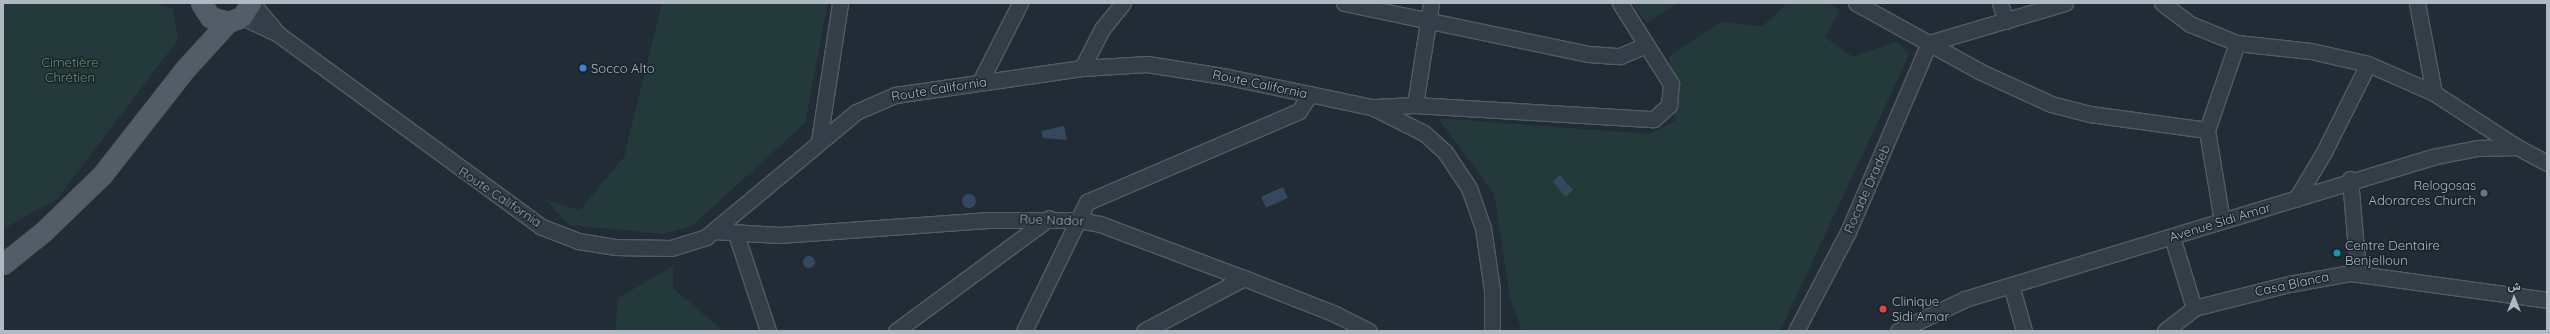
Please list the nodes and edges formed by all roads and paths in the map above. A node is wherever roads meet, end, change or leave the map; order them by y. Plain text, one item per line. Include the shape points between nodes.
1 (840, 3) edge
2 (1020, 3) edge
3 (1123, 3) edge
4 (1344, 3) edge
5 (1431, 3) edge
6 (1620, 3) edge
7 (1856, 3) edge
8 (2000, 3) edge
9 (2065, 3) edge
10 (2162, 3) edge
11 (2417, 3) edge
12 (202, 7) edge
13 (243, 11) edge
14 (1428, 18) junction
15 (2006, 21) junction
16 (1929, 43) junction
17 (2237, 43) junction
18 (1646, 45) junction
19 (2368, 64) junction
20 (186, 68) junction
21 (1082, 68) junction
22 (980, 82) junction
23 (2434, 93) junction
24 (1310, 94) junction
25 (1415, 105) junction
26 (1372, 107) junction
27 (2208, 130) junction
28 (819, 141) junction
29 (2517, 147) junction
30 (2547, 163) edge
31 (2350, 179) junction
32 (2296, 199) junction
33 (1049, 218) junction
34 (1078, 220) junction
35 (2222, 221) junction
36 (714, 231) junction
37 (736, 234) junction
38 (2172, 237) junction
39 (3, 264) edge
40 (2358, 273) junction
41 (1244, 278) junction
42 (2012, 285) junction
43 (2547, 300) edge
44 (2194, 308) junction
45 (1493, 329) edge
46 (768, 331) edge
47 (896, 331) edge
48 (1024, 331) edge
49 (1144, 331) edge
50 (1369, 331) edge
51 (1796, 331) edge
52 (1898, 331) edge
53 (2024, 331) edge
54 (2165, 331) edge

1 - 28 street
2 - 22 street
3 - 21 street via 1102,29
4 - 14 street
5 - 14 street
6 - 18 street
7 - 16 street
8 - 15 street
9 - 15 street
10 - 17 street via 2190,24
11 - 23 street
12 - 13 main road
12 - 20 main road
13 - 20 main road
13 - 36 street, Route California via 542,227 578,241 654,249 685,246
14 - 18 street via 1588,54 1620,56
14 - 25 street
15 - 16 street
16 - 27 street via 2051,104 2090,114
16 - 51 street, Rocade Dradeb via 1848,232
17 - 19 street via 2311,51
17 - 27 street
18 - 25 street via 1671,89 1669,105 1654,119
19 - 23 street
19 - 32 street via 2324,152
20 - 39 main road via 102,175 44,232
21 - 22 street, Route California
21 - 24 street, Route California via 1163,66
22 - 28 street, Route California via 883,98 856,112
23 - 29 street
24 - 26 street, Route California
24 - 34 street via 1299,111 1087,202
25 - 26 street
26 - 45 street, Route California via 1424,133 1445,152 1469,188 1483,228
27 - 35 street
28 - 36 street, Route California
29 - 30 street, Avenue Sidi Amar
29 - 31 street, Avenue Sidi Amar via 2477,148
31 - 32 street, Avenue Sidi Amar
31 - 40 street
32 - 35 street, Avenue Sidi Amar
33 - 34 street, Rue Nador
33 - 37 street, Rue Nador via 779,235
33 - 47 street
34 - 41 street, Rue Nador via 1100,224
34 - 48 street
35 - 38 street, Avenue Sidi Amar
36 - 37 street, Rue Nador
37 - 46 street
38 - 42 street, Avenue Sidi Amar
38 - 44 street
40 - 43 street, Casa Blanca
40 - 44 street, Casa Blanca via 2289,284
41 - 49 street
41 - 50 street, Rue Nador via 1333,313
42 - 52 street, Avenue Sidi Amar via 1950,305
42 - 53 street
44 - 54 street, Casa Blanca

